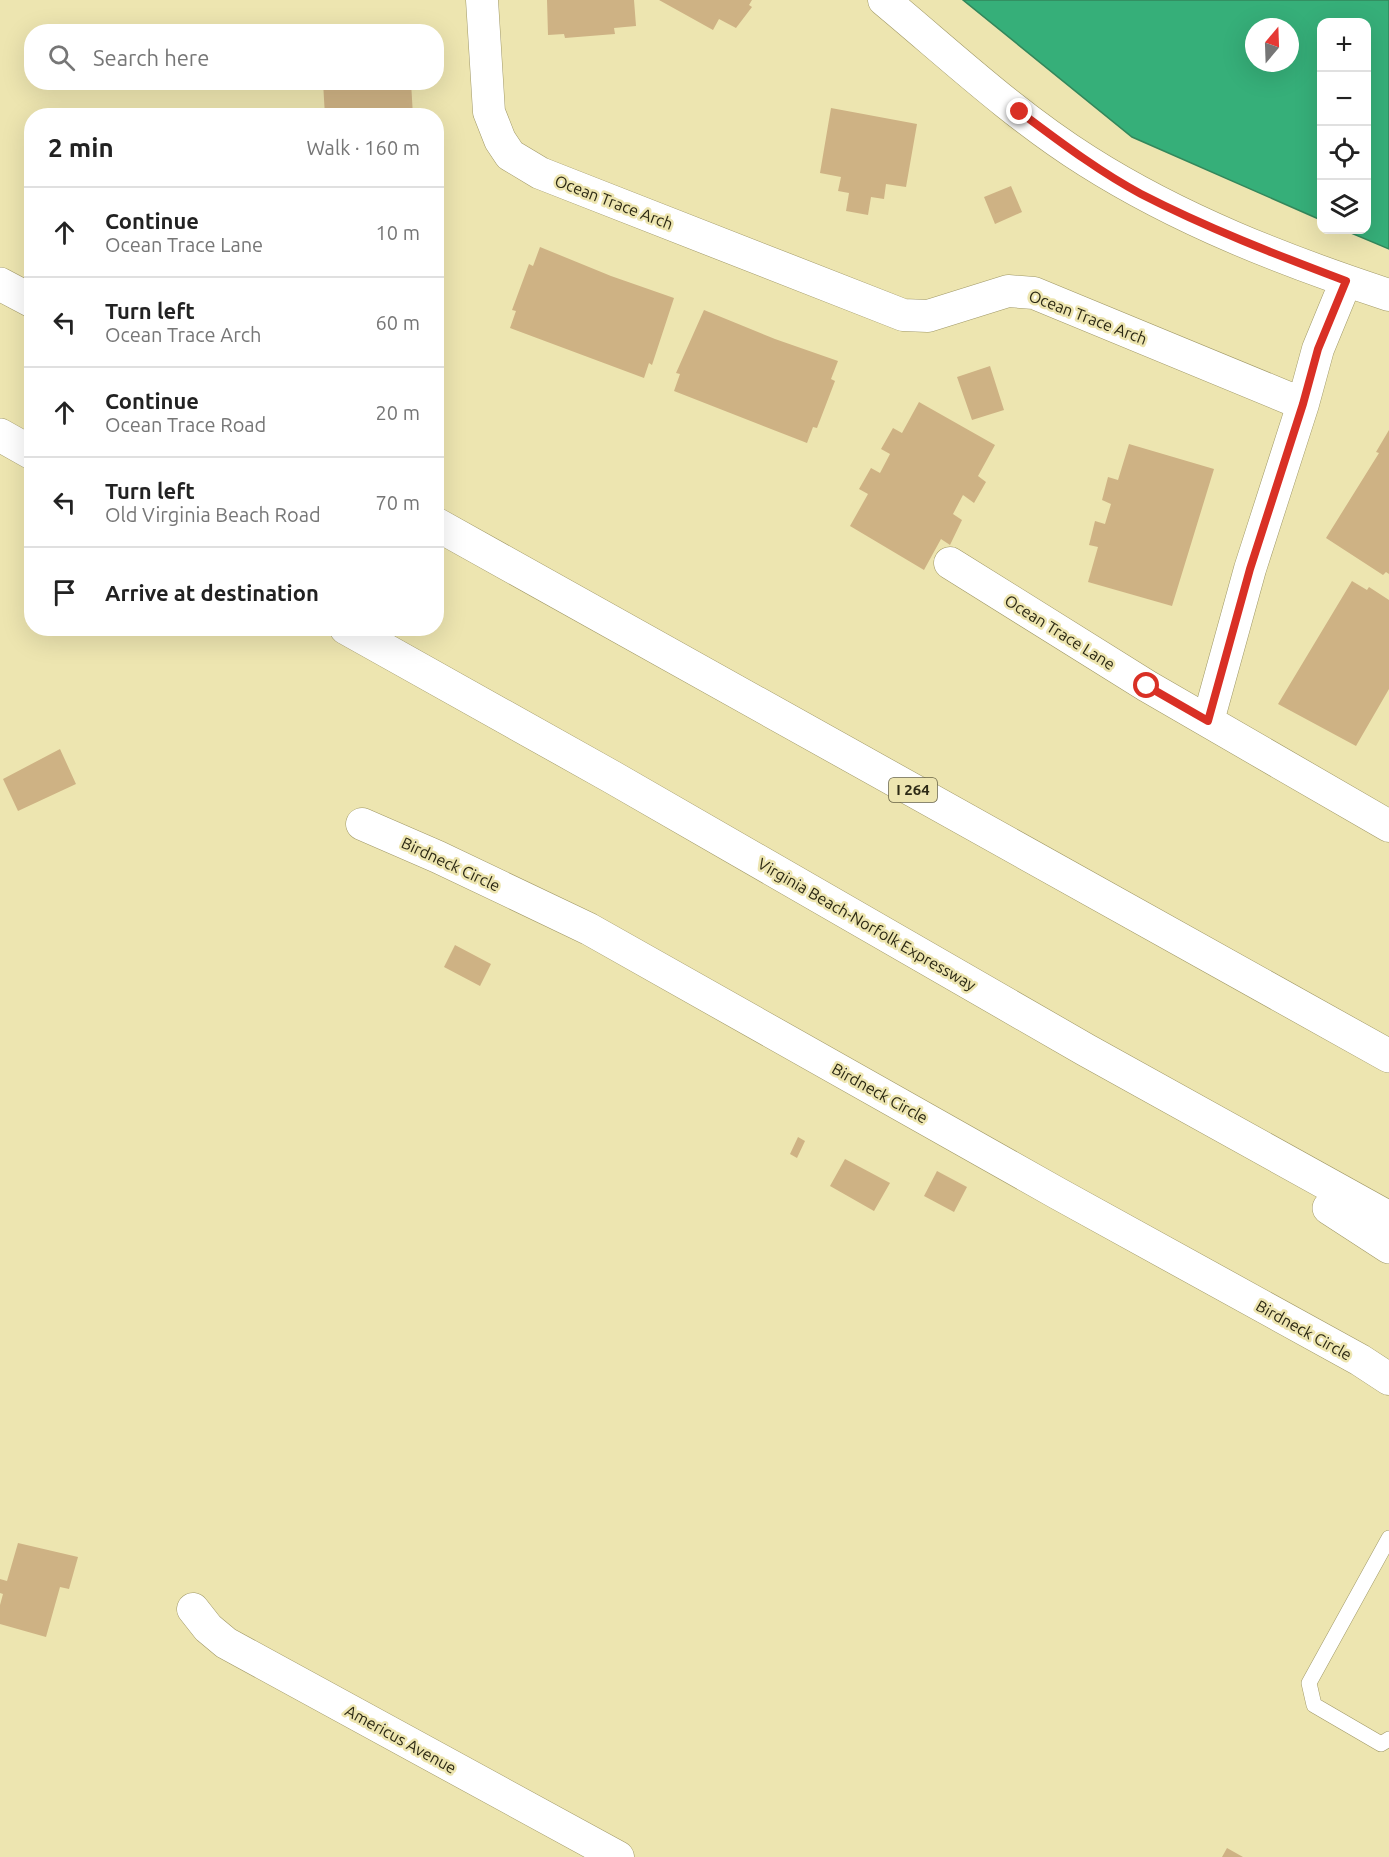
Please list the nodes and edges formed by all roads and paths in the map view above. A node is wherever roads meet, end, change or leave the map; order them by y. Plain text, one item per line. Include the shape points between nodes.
1 (482, 0) edge
2 (884, 0) edge
3 (1346, 281) junction
4 (0, 284) edge
5 (1389, 295) edge
6 (24, 297) edge
7 (1303, 404) junction
8 (0, 435) edge
9 (24, 448) edge
10 (444, 528) edge
11 (950, 563) dead end
12 (360, 636) edge
13 (1208, 721) junction
14 (362, 824) dead end
15 (1389, 826) edge
16 (1086, 1050) junction
17 (1389, 1056) edge
18 (1389, 1218) edge
19 (1389, 1247) edge
20 (1389, 1379) edge
21 (1389, 1538) edge
22 (193, 1609) dead end
23 (1389, 1739) edge
24 (618, 1857) edge

1 - 7 street, Ocean Trace Arch via 489,112 510,155 540,174 903,315 928,316 1008,291 1034,293
2 - 3 street via 1085,160 1140,193 1240,240
3 - 5 street
3 - 7 street via 1318,349
4 - 6 highway
7 - 13 street via 1250,569
8 - 9 highway
10 - 17 highway, I 264
11 - 13 street, Ocean Trace Lane
12 - 16 highway, Virginia Beach-Norfolk Expressway
13 - 15 street, Ocean Trace Lane
14 - 20 street, Birdneck Circle via 589,929
16 - 18 highway, Virginia Beach-Norfolk Expressway
16 - 19 highway
21 - 23 lane via 1309,1683 1314,1705 1381,1744
22 - 24 street, Americus Avenue via 226,1643

